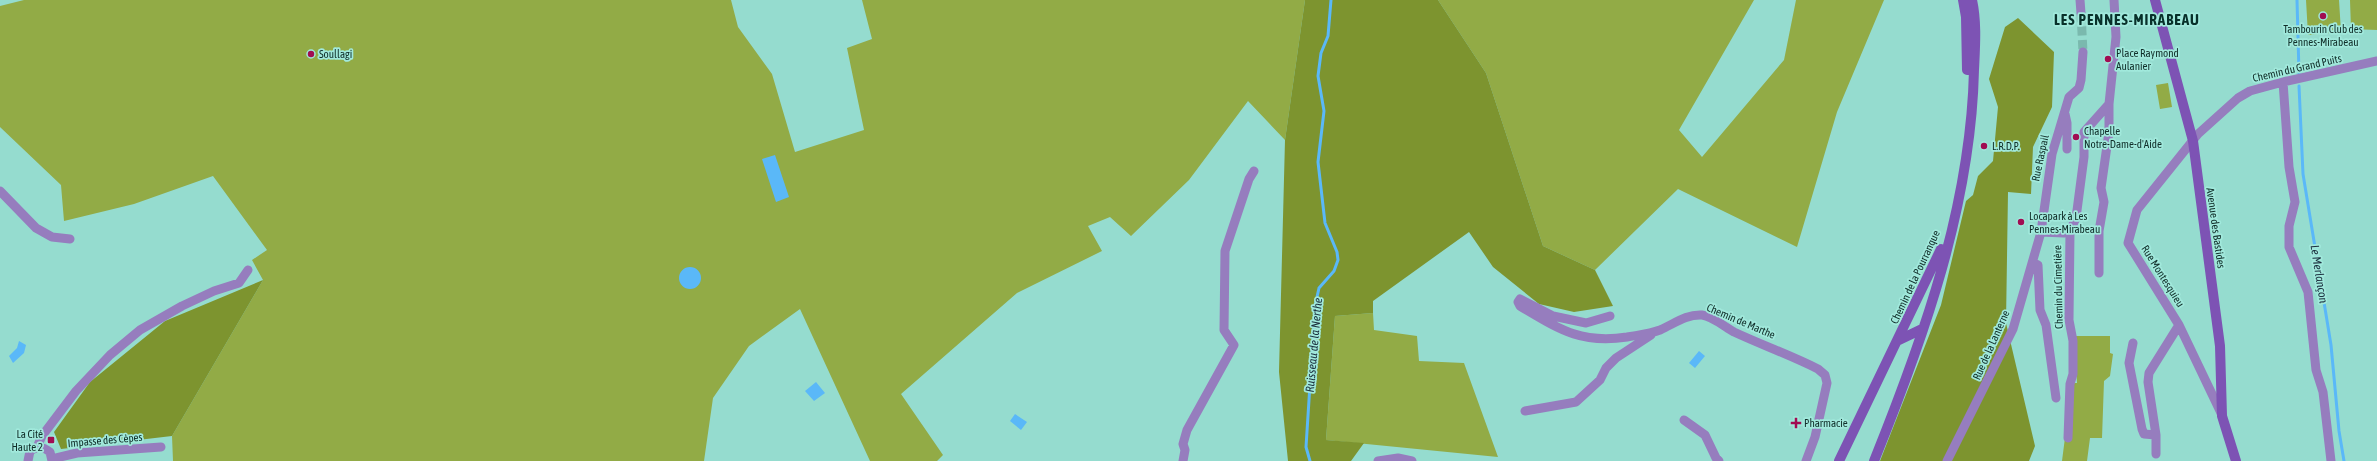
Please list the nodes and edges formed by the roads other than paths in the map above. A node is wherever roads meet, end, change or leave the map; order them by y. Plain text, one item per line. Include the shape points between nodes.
1 (1963, 0) edge
2 (1972, 0) edge
3 (2080, 0) edge
4 (2114, 0) edge
5 (2155, 0) edge
6 (2081, 13) tunnel mouth
7 (2083, 52) tunnel mouth
8 (2377, 61) edge
9 (2283, 82) junction
10 (2109, 104) junction
11 (2065, 114) junction
12 (2193, 141) junction
13 (2067, 149) dead end
14 (1965, 162) junction
15 (1254, 171) dead end
16 (0, 190) edge
17 (1953, 223) junction
18 (2070, 231) junction
19 (2041, 232) junction
20 (70, 239) dead end
21 (2034, 263) junction
22 (248, 270) dead end
23 (2100, 273) dead end
24 (1610, 316) dead end
25 (2179, 325) junction
26 (1922, 329) junction
27 (1659, 330) junction
28 (1899, 340) junction
29 (2134, 343) dead end
30 (2056, 398) dead end
31 (1525, 411) dead end
32 (2222, 416) junction
33 (1684, 420) dead end
34 (2156, 435) junction
35 (2068, 438) dead end
36 (37, 447) junction
37 (161, 447) dead end
38 (2156, 454) dead end
39 (28, 459) edge
40 (52, 460) edge
41 (19, 461) edge
42 (1183, 461) edge
43 (1378, 461) edge
44 (1412, 461) edge
45 (1719, 461) edge
46 (1806, 461) edge
47 (1839, 461) edge
48 (1867, 461) edge
49 (1874, 461) edge
50 (1948, 461) edge
51 (2236, 461) edge
52 (2331, 461) edge

1 - 14 main road via 1968,42
2 - 14 main road via 1975,29 1974,81
3 - 6 street
4 - 10 street via 2116,37
5 - 12 main road, Avenue des Bastides
7 - 11 street, Rue Raspail via 2080,84 2070,94
8 - 9 street, Chemin du Grand Puits
9 - 12 street, Chemin du Grand Puits via 2250,91 2238,98
9 - 52 street via 2289,167 2295,202 2289,226 2289,247 2308,292 2316,370 2323,392
10 - 18 street, Chemin du Cimetière via 2084,132 2084,157 2076,218
10 - 23 street via 2109,132 2101,188 2104,202 2099,231
11 - 13 street, Rue Raspail via 2068,123
11 - 19 street, Rue Raspail via 2048,167 2045,214
12 - 25 street, Rue Montesquieu via 2137,210 2128,243
12 - 32 main road, Avenue des Bastides via 2220,346
14 - 17 main road
15 - 42 street via 1225,251 1224,330 1234,345 1187,430 1183,444
16 - 20 street via 36,228 52,237
17 - 26 main road
17 - 28 main road, Chemin de la Pourranque
18 - 19 street
18 - 35 street, Chemin du Cimetière via 2069,320 2073,341 2073,374 2070,384
19 - 21 street, Rue de la Lanterne
21 - 30 street via 2038,265 2040,310 2046,325
21 - 50 street, Rue de la Lanterne via 2013,329
22 - 36 street via 239,283 182,306 140,330 110,355 76,391 42,436
24 - 27 street, Chemin de Marthe via 1586,324 1553,316 1520,299 1518,302 1520,306 1552,325 1586,338 1609,340
25 - 32 street, Rue Montesquieu
25 - 34 street, Rue Montesquieu via 2149,373 2148,382
26 - 28 main road, Chemin de la Pourranque
26 - 48 main road
26 - 49 main road via 1914,358
27 - 31 street via 1616,358 1606,368 1600,380 1576,402
27 - 46 street, Chemin de Marthe via 1688,316 1703,315 1734,332 1811,365 1825,375 1827,383 1823,406
28 - 47 main road, Chemin de la Pourranque
29 - 34 street via 2129,363 2142,429 2144,434
32 - 51 main road, Avenue des Bastides
33 - 45 street via 1705,435
34 - 38 street, Rue Montesquieu
36 - 39 street via 30,452
36 - 40 street via 50,452
37 - 40 street, Impasse des Cèpes via 77,453
39 - 41 street
43 - 44 street via 1398,458

